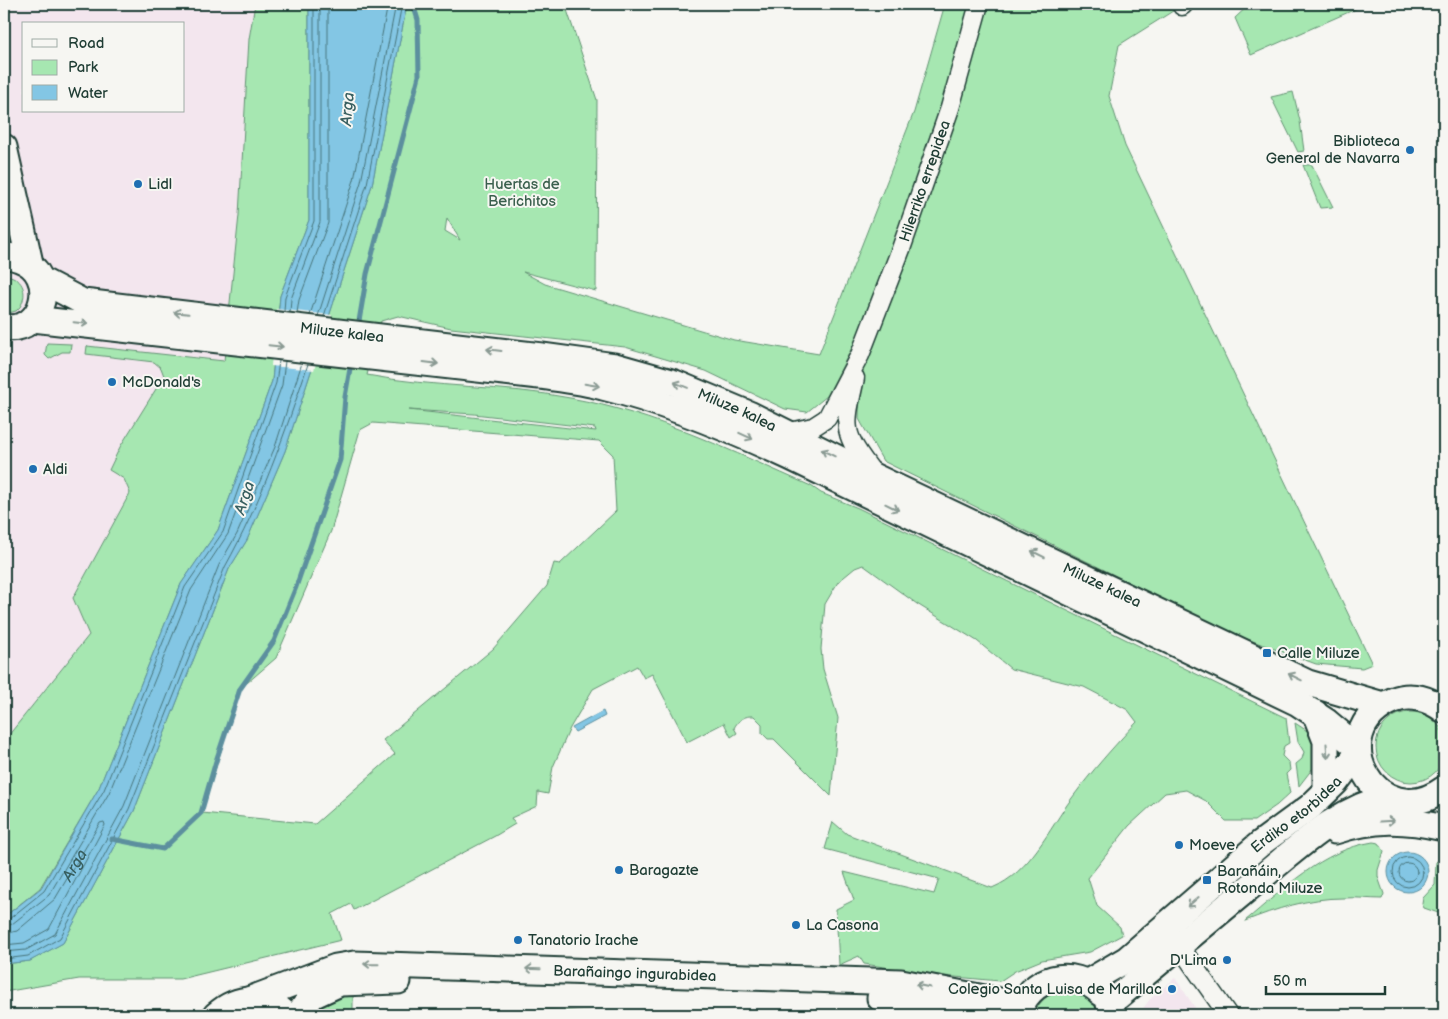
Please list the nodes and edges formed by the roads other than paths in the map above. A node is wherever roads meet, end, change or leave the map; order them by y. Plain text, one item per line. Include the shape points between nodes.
1 (979, 4) edge
2 (4, 147) edge
3 (4, 257) edge
4 (37, 272) junction
5 (33, 319) junction
6 (4, 327) edge
7 (228, 329) junction
8 (382, 347) junction
9 (860, 355) junction
10 (786, 433) junction
11 (875, 477) junction
12 (1438, 700) edge
13 (1383, 705) junction
14 (1315, 713) junction
15 (1358, 750) junction
16 (1444, 789) edge
17 (1326, 791) junction
18 (1389, 797) junction
19 (1423, 800) junction
20 (1444, 814) edge
21 (1444, 828) edge
22 (1306, 841) junction
23 (1178, 944) junction
24 (1088, 982) junction
25 (251, 999) junction
26 (1020, 1009) edge
27 (1110, 1010) edge
28 (216, 1015) edge
29 (286, 1015) edge
30 (298, 1015) edge
31 (973, 1015) edge
32 (1228, 1015) edge

1 - 9 street, Hilerriko errepidea via 950,108
2 - 4 main road
3 - 4 main road, Miluze kalea via 8,255
4 - 5 main road via 43,301
7 -> 4 main road, Miluze kalea via 83,302
5 - 6 main road via 13,329
5 -> 7 main road, Miluze kalea
7 - 8 main road, Miluze kalea
10 -> 8 main road, Miluze kalea via 675,383 615,366
8 -> 14 main road, Miluze kalea via 602,386 732,430
9 - 10 street, Hilerriko errepidea via 827,418 813,427
9 - 11 street, Hilerriko errepidea via 846,424 849,438
11 -> 10 main road, Miluze kalea
13 -> 11 main road, Miluze kalea via 1308,683
12 - 13 main road via 1398,698
13 - 15 main road via 1364,725
14 - 15 main road, Miluze kalea
14 -> 17 main road via 1326,741
15 - 17 main road, Erdiko etorbidea
15 - 18 main road via 1367,779
16 - 19 main road
17 -> 24 main road, Erdiko etorbidea via 1310,807 1260,843 1127,959
18 - 19 main road
18 - 22 main road, Erdiko etorbidea via 1371,801 1325,825
19 - 20 main road
22 -> 21 main road via 1378,821 1414,822
22 - 23 main road, Erdiko etorbidea
23 - 27 main road, Erdiko etorbidea
23 - 32 street
24 - 26 main road via 1074,977 1044,981 1032,990
24 - 27 main road via 1100,992
26 -> 25 main road, Barañaingo ingurabidea via 1000,1001 901,982 354,964 336,967
25 - 28 main road, Barañaingo ingurabidea via 237,1001
25 - 29 main road via 275,1006
30 - 31 main road, Barañaingo ingurabidea via 312,996 326,988 340,983 368,981 899,999

